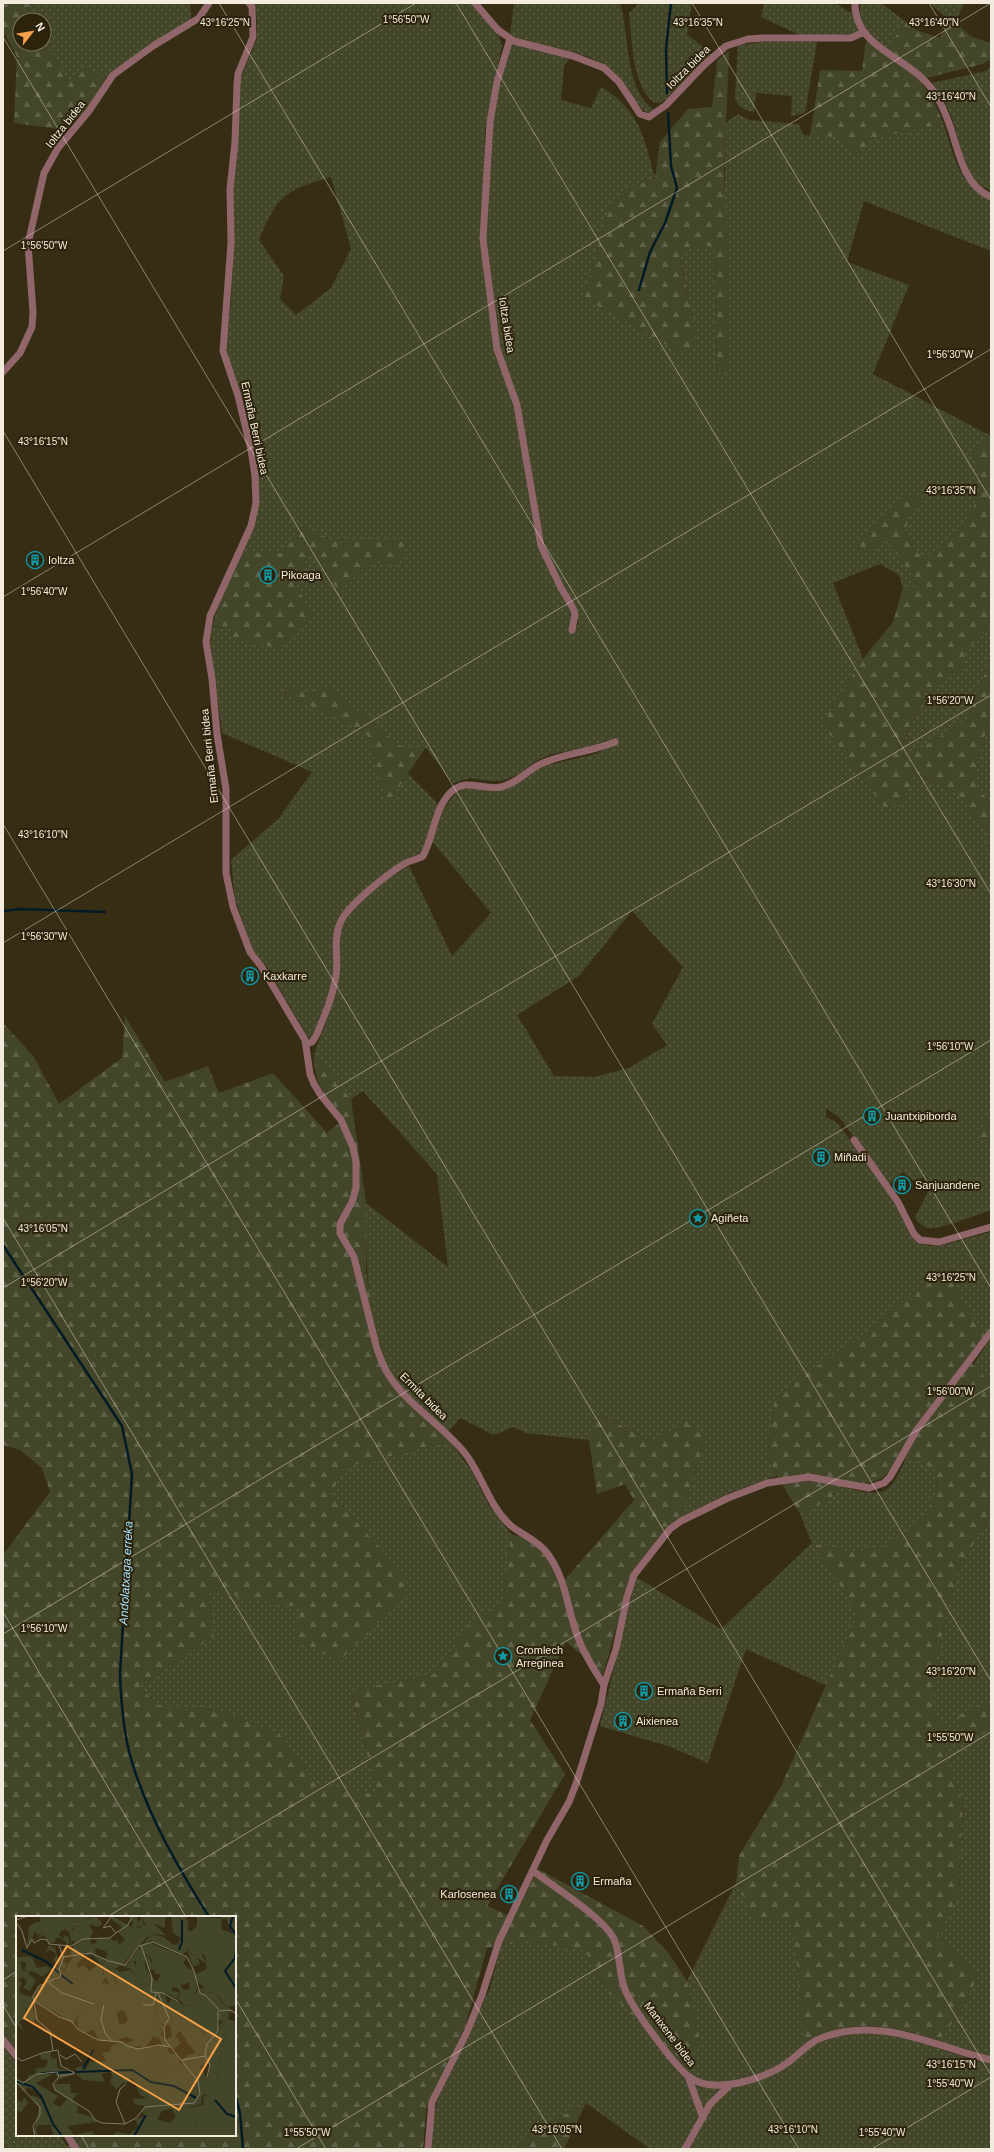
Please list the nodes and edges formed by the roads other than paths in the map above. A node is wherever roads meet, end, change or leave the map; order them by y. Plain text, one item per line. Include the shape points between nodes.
1 (209, 3) edge
2 (249, 3) edge
3 (475, 3) edge
4 (856, 3) edge
5 (864, 32) junction
6 (510, 39) junction
7 (991, 197) edge
8 (3, 372) edge
9 (572, 630) dead end
10 (615, 742) dead end
11 (307, 1044) junction
12 (854, 1140) dead end
13 (991, 1228) edge
14 (991, 1332) edge
15 (604, 1685) junction
16 (533, 1871) junction
17 (3, 2040) edge
18 (16, 2056) edge
19 (991, 2060) edge
20 (688, 2076) junction
21 (729, 2086) junction
22 (703, 2118) junction
23 (67, 2136) edge
24 (76, 2149) edge
25 (428, 2149) edge
26 (685, 2149) edge

1 - 8 street, Ioltza bidea via 199,18 153,46 113,75 89,111 58,148 44,173 28,244 32,327 20,353
2 - 11 street, Ermaña Berri bidea via 254,24 253,36 238,74 230,189 231,243 223,351 235,383 251,450 256,503 251,526 210,616 206,642 226,789 225,849 229,894 250,952
3 - 6 street, Ioltza bidea via 498,30
4 - 5 street
5 - 6 street, Ioltza bidea via 851,38 748,40 726,46 666,105 648,117 640,114 619,82 604,68 573,56
5 - 7 street via 875,45 926,82 939,99 968,176 976,188
6 - 9 street, Ioltza bidea via 497,82 490,122 483,239 497,349 517,405 541,546 573,608 575,614
10 - 11 street via 599,749 544,762 514,782 501,787 472,784 464,785 450,793 438,813 423,856 404,864 358,901 341,921 335,943 337,965 332,995 316,1036
11 - 15 street, Ermita bidea via 309,1068 314,1084 341,1120 353,1147 356,1188 352,1202 340,1224 340,1233 354,1257 377,1349 389,1376 400,1390 464,1452 492,1501 508,1523 540,1545 554,1562 566,1592 578,1640
12 - 13 street via 898,1202 914,1234 920,1240 939,1242
14 - 15 street via 916,1431 884,1483 869,1488 809,1477 767,1483 728,1498 680,1521 670,1529 634,1575 616,1649
15 - 16 street via 601,1704 569,1802
16 - 20 street, Manixene bidea via 589,1912 614,1939 625,1991 644,2021
16 - 25 street via 499,1940 482,1995 467,2032 432,2102
17 - 18 street
19 - 21 street, Manixene bidea via 915,2036 852,2031 822,2038 807,2045 787,2064
20 - 21 street, Manixene bidea via 706,2085
20 - 22 street
21 - 22 street via 710,2104
22 - 26 street
23 - 24 street

